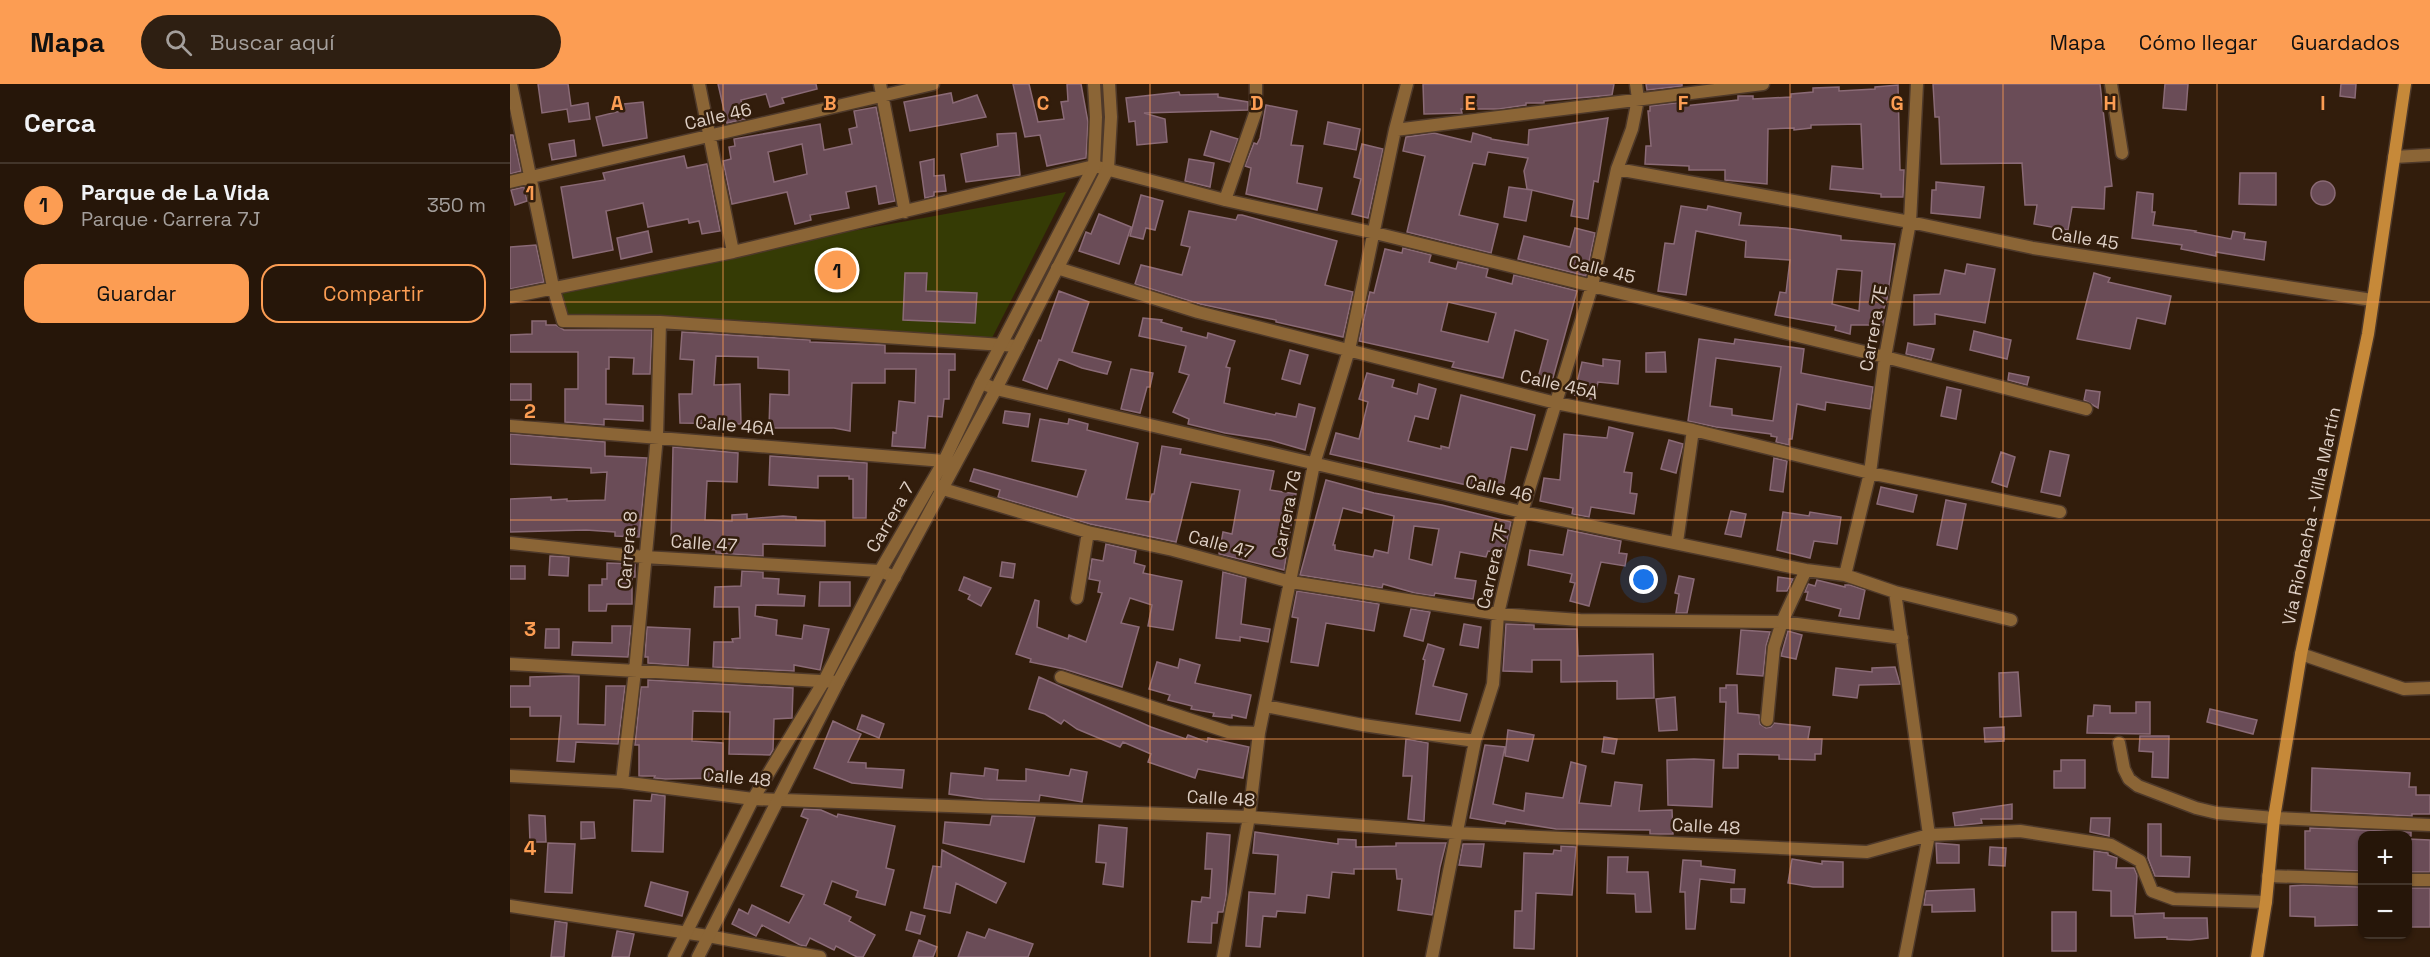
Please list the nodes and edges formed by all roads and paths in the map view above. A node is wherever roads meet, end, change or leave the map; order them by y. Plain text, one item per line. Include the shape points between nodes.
1 (511, 84) edge
2 (699, 84) edge
3 (933, 84) edge
4 (1094, 84) edge
5 (1109, 84) edge
6 (1256, 84) edge
7 (1407, 84) edge
8 (1636, 84) edge
9 (1763, 84) edge
10 (1917, 84) edge
11 (2111, 84) edge
12 (2405, 84) edge
13 (881, 90) edge
14 (1638, 99) junction
15 (1395, 130) junction
16 (710, 136) junction
17 (2122, 153) dead end
18 (2430, 155) edge
19 (2394, 157) junction
20 (1094, 166) junction
21 (1108, 169) junction
22 (1617, 169) junction
23 (530, 177) junction
24 (510, 182) edge
25 (1225, 200) junction
26 (905, 212) junction
27 (1910, 222) junction
28 (1375, 233) junction
29 (733, 252) junction
30 (1057, 268) junction
31 (1592, 286) junction
32 (553, 287) junction
33 (510, 297) edge
34 (2372, 300) junction
35 (660, 322) junction
36 (1002, 345) junction
37 (1018, 346) junction
38 (1349, 350) junction
39 (1885, 357) junction
40 (981, 383) junction
41 (996, 389) junction
42 (1556, 403) junction
43 (2086, 409) dead end
44 (510, 426) edge
45 (1693, 430) junction
46 (657, 436) junction
47 (1314, 464) junction
48 (948, 465) junction
49 (1870, 473) junction
50 (930, 482) junction
51 (943, 489) junction
52 (1522, 512) junction
53 (2060, 512) dead end
54 (1088, 532) junction
55 (1677, 542) junction
56 (510, 543) edge
57 (644, 557) junction
58 (1806, 570) junction
59 (880, 572) junction
60 (1845, 575) junction
61 (896, 577) junction
62 (1291, 582) junction
63 (1895, 592) junction
64 (1077, 598) dead end
65 (1498, 614) junction
66 (2011, 620) dead end
67 (1782, 622) junction
68 (1902, 638) junction
69 (2301, 654) junction
70 (510, 664) edge
71 (635, 671) junction
72 (1061, 677) dead end
73 (824, 681) junction
74 (838, 682) junction
75 (2430, 688) edge
76 (1265, 706) junction
77 (1767, 720) dead end
78 (1259, 733) junction
79 (1475, 741) junction
80 (2119, 743) dead end
81 (510, 776) edge
82 (622, 782) junction
83 (753, 799) junction
84 (780, 799) junction
85 (1249, 817) junction
86 (2274, 818) junction
87 (2430, 825) edge
88 (1456, 833) junction
89 (1929, 835) junction
90 (2268, 876) junction
91 (2358, 879) edge
92 (2412, 880) edge
93 (2430, 880) edge
94 (2266, 902) junction
95 (510, 906) edge
96 (685, 934) junction
97 (708, 936) junction
98 (674, 957) edge
99 (698, 957) edge
100 (820, 957) edge
101 (1223, 957) edge
102 (1432, 957) edge
103 (1905, 957) edge
104 (2258, 957) edge

1 - 23 street
2 - 16 street
3 - 13 street, Calle 46
4 - 20 street, Carrera 7
5 - 21 street, Carrera 7
6 - 25 street via 1256,111
7 - 15 street, Carrera 7G
8 - 14 street, Carrera 7F
9 - 14 street
10 - 27 street, Carrera 7E
11 - 17 street
12 - 19 main road, Vía Riohacha - Villa Martín
13 - 16 street, Calle 46
13 - 26 street
14 - 15 street
14 - 22 street, Carrera 7F
15 - 28 street, Carrera 7G
16 - 23 street, Calle 46
16 - 29 street
18 - 19 street
19 - 34 main road, Vía Riohacha - Villa Martín
20 - 21 street, Calle 45
20 - 26 street
20 - 36 street, Carrera 7
21 - 25 street, Calle 45
21 - 30 street, Carrera 7
22 - 27 street, Calle 45
22 - 31 street, Carrera 7F
23 - 24 street, Calle 46
23 - 32 street
25 - 28 street, Calle 45
26 - 29 street
27 - 34 street, Calle 45 via 2033,248
27 - 39 street, Carrera 7E
28 - 31 street, Calle 45
28 - 38 street, Carrera 7G
29 - 32 street
30 - 37 street, Carrera 7
30 - 38 street, Calle 45A via 1198,312
31 - 39 street, Calle 45
31 - 42 street, Carrera 7F
32 - 33 street
32 - 35 street via 563,321
34 - 69 main road, Vía Riohacha - Villa Martín
35 - 36 street
35 - 46 street, Carrera 8
36 - 37 street
36 - 40 street, Carrera 7
37 - 41 street, Carrera 7
38 - 42 street, Calle 45A
38 - 47 street, Carrera 7G
39 - 43 street, Calle 45
39 - 49 street, Carrera 7E
40 - 41 street, Calle 46
40 - 48 street, Carrera 7
41 - 47 street, Calle 46
41 - 48 street, Carrera 7
42 - 45 street, Calle 45A
42 - 52 street, Carrera 7F
44 - 46 street, Calle 46A
45 - 49 street, Calle 45A
45 - 55 street
46 - 48 street, Calle 46A
46 - 57 street, Carrera 8
47 - 52 street, Calle 46
47 - 62 street, Carrera 7G
48 - 50 street, Carrera 7
48 - 51 street, Carrera 7
49 - 53 street, Calle 45A
49 - 60 street, Carrera 7E
50 - 51 street, Calle 47
50 - 59 street, Carrera 7
51 - 54 street, Calle 47
51 - 61 street, Carrera 7
52 - 55 street, Calle 46
52 - 65 street, Carrera 7F
54 - 62 street, Calle 47
54 - 64 street
55 - 58 street, Calle 46
56 - 57 street, Calle 47
57 - 59 street, Calle 47
57 - 71 street, Carrera 8
58 - 60 street, Calle 46
58 - 67 street
59 - 61 street, Calle 47
59 - 73 street, Carrera 7
60 - 63 street, Calle 46
61 - 74 street, Carrera 7
62 - 65 street, Calle 47
62 - 76 street, Carrera 7G
63 - 66 street, Calle 46
63 - 68 street
65 - 67 street, Calle 47 via 1580,620
65 - 79 street, Carrera 7F via 1493,684
67 - 68 street, Calle 47
67 - 77 street via 1774,647
68 - 89 street
69 - 75 street via 2404,689
69 - 86 main road, Vía Riohacha - Villa Martín
70 - 71 street
71 - 73 street
71 - 82 street, Carrera 8
72 - 78 street via 1228,732
73 - 74 street
73 - 83 street, Carrera 7
74 - 84 street, Carrera 7
76 - 78 street, Carrera 7G
76 - 79 street
78 - 85 street, Carrera 7G
79 - 88 street, Carrera 7F
80 - 86 street via 2124,769 2138,786 2217,813
81 - 82 street, Calle 48
82 - 83 street, Calle 48
83 - 84 street, Calle 48
83 - 96 street, Carrera 7
84 - 85 street, Calle 48
84 - 97 street, Carrera 7
85 - 88 street, Calle 48
85 - 101 street, Carrera 7G
86 - 87 street
86 - 90 main road, Vía Riohacha - Villa Martín
88 - 89 street, Calle 48 via 1867,852
88 - 102 street, Carrera 7F
89 - 94 street, Calle 48 via 2020,831 2112,845 2140,861 2152,891 2174,899
89 - 103 street
90 - 91 street
90 - 94 main road, Vía Riohacha - Villa Martín
92 - 93 street
94 - 104 main road, Vía Riohacha - Villa Martín
95 - 96 street
96 - 97 street
96 - 98 street, Carrera 7
97 - 99 street, Carrera 7
97 - 100 street

